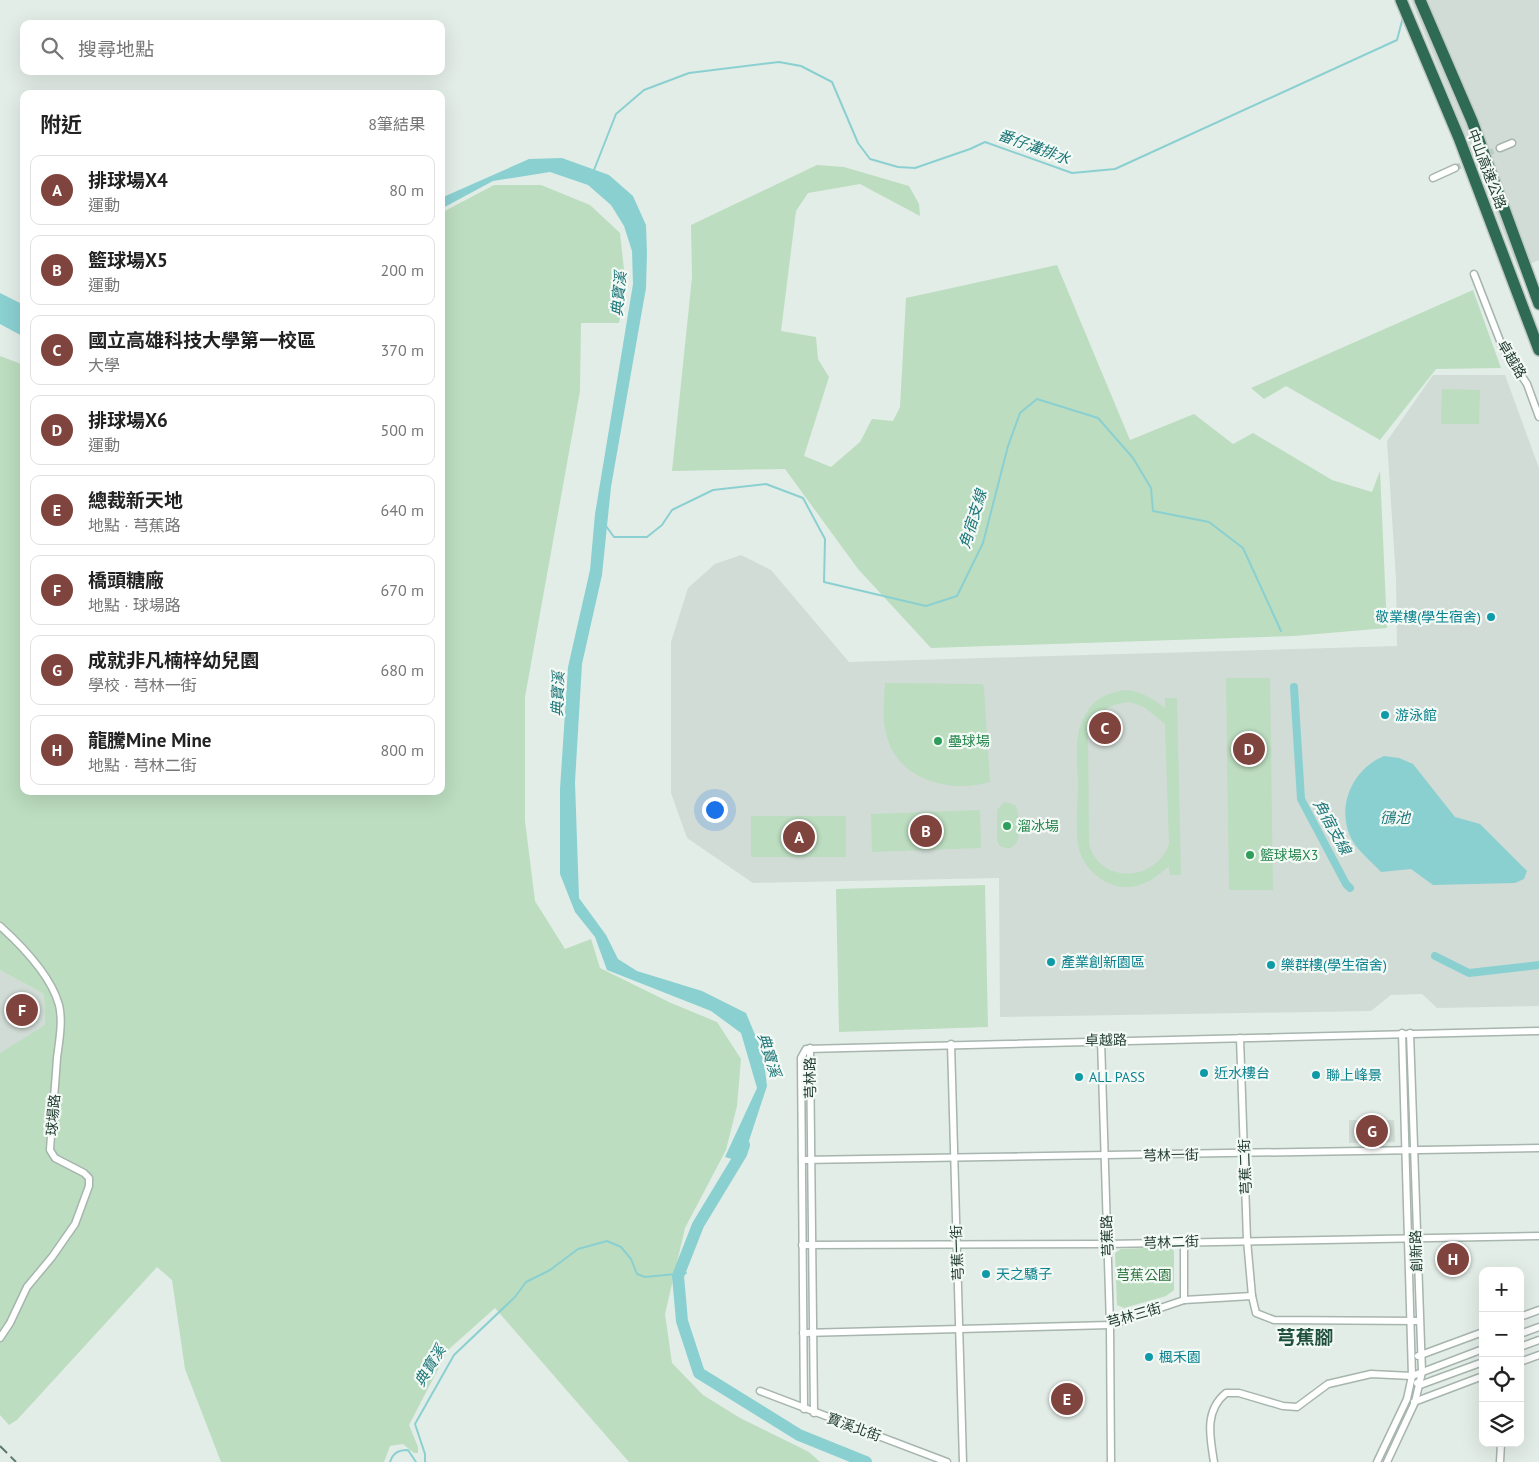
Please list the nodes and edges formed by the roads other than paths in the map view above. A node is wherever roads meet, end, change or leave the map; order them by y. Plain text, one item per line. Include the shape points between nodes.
1 (1401, 0) edge
2 (1420, 0) edge
3 (1512, 144) dead end
4 (1500, 148) tunnel mouth
5 (1455, 168) tunnel mouth
6 (1433, 178) dead end
7 (1474, 274) dead end
8 (1539, 304) edge
9 (1539, 350) edge
10 (1539, 417) edge
11 (0, 926) edge
12 (1539, 1031) edge
13 (1402, 1033) junction
14 (1410, 1033) junction
15 (1240, 1038) junction
16 (1101, 1040) junction
17 (951, 1044) junction
18 (810, 1048) junction
19 (1539, 1148) edge
20 (1404, 1150) junction
21 (1413, 1150) junction
22 (1245, 1153) junction
23 (1104, 1156) junction
24 (954, 1157) junction
25 (802, 1160) junction
26 (812, 1160) junction
27 (1539, 1236) edge
28 (1407, 1238) junction
29 (1416, 1238) junction
30 (1247, 1240) junction
31 (1184, 1241) junction
32 (956, 1244) junction
33 (1107, 1244) junction
34 (802, 1245) junction
35 (812, 1245) junction
36 (1252, 1296) junction
37 (1184, 1300) junction
38 (1539, 1310) edge
39 (1524, 1316) edge
40 (1409, 1321) junction
41 (1418, 1322) junction
42 (1110, 1325) junction
43 (1539, 1327) edge
44 (960, 1329) junction
45 (814, 1332) junction
46 (804, 1333) junction
47 (1479, 1333) edge
48 (1524, 1333) edge
49 (0, 1338) edge
50 (1539, 1340) edge
51 (1524, 1346) edge
52 (1479, 1350) edge
53 (1421, 1355) junction
54 (1539, 1355) edge
55 (1412, 1358) junction
56 (1524, 1361) edge
57 (1479, 1363) edge
58 (1422, 1372) junction
59 (1412, 1376) junction
60 (1479, 1378) edge
61 (1420, 1385) junction
62 (760, 1391) dead end
63 (1407, 1399) junction
64 (1415, 1402) junction
65 (804, 1409) junction
66 (814, 1413) junction
67 (1501, 1447) edge
68 (948, 1462) edge
69 (963, 1462) edge
70 (1111, 1462) edge
71 (1214, 1462) edge
72 (1377, 1462) edge
73 (1387, 1462) edge
74 (1500, 1462) edge

1 - 9 highway, 中山高速公路 via 1459,138
2 - 8 highway, 中山高速公路 via 1472,120
3 - 4 street
5 - 6 street
7 - 10 street, 卓越路 via 1502,346 1528,384
11 - 49 street, 球場路 via 20,942 59,1006 60,1031 50,1150 55,1158 89,1178 75,1224 27,1287
12 - 14 street
13 - 14 street, 卓越路
13 - 15 street, 卓越路
13 - 20 street, 創新路
14 - 21 street, 創新路
15 - 16 street, 卓越路
15 - 22 street, 芎蕉二街
16 - 17 street, 卓越路
16 - 23 street, 芎蕉路
17 - 18 street, 卓越路
17 - 24 street, 芎蕉一街
18 - 25 street, 芎林路 via 803,1051 801,1058
18 - 26 street, 芎林路
19 - 21 street, 芎林一街
20 - 21 street, 芎林一街
20 - 22 street, 芎林一街
20 - 28 street, 創新路
21 - 29 street, 創新路
22 - 23 street, 芎林一街
22 - 30 street, 芎蕉二街
23 - 24 street, 芎林一街
23 - 33 street, 芎蕉路
24 - 26 street, 芎林一街
24 - 32 street, 芎蕉一街
25 - 26 street, 芎林一街
25 - 34 street, 芎林路
26 - 35 street, 芎林路
27 - 29 street, 芎林二街
28 - 29 street, 芎林二街
28 - 30 street, 芎林二街
28 - 40 street, 創新路
29 - 41 street, 創新路
30 - 31 street, 芎林二街
30 - 36 street, 芎蕉二街
31 - 33 street, 芎林二街
31 - 37 street
32 - 33 street, 芎林二街
32 - 35 street, 芎林二街
32 - 44 street, 芎蕉一街
33 - 42 street, 芎蕉路
34 - 35 street, 芎林二街
34 - 46 street, 芎林路
35 - 45 street, 芎林路
36 - 37 street, 芎林三街
36 - 40 street via 1256,1313 1274,1320
37 - 42 street, 芎林三街
38 - 39 street
40 - 41 street
40 - 55 street, 創新路
41 - 53 street, 創新路
42 - 44 street, 芎林三街
42 - 70 street, 芎蕉路
43 - 48 street
44 - 45 street, 芎林三街
44 - 69 street, 芎蕉一街
45 - 46 street, 芎林三街
45 - 66 street, 芎林路
46 - 65 street, 芎林路
47 - 53 street
50 - 51 street
52 - 58 street
53 - 55 street
53 - 58 street, 創新路
54 - 56 street
55 - 59 street, 創新路
57 - 61 street
58 - 59 street
58 - 61 street, 創新路
59 - 61 street
59 - 63 street, 創新路
59 - 71 street via 1370,1374 1328,1384 1297,1407 1240,1393 1226,1393 1217,1400 1212,1411 1209,1432
60 - 64 street
61 - 64 street, 創新路
62 - 65 street, 寶溪北街
63 - 64 street
63 - 72 street, 創新路
64 - 73 street, 創新路
65 - 66 street, 寶溪北街
66 - 68 street, 寶溪北街
67 - 74 street

